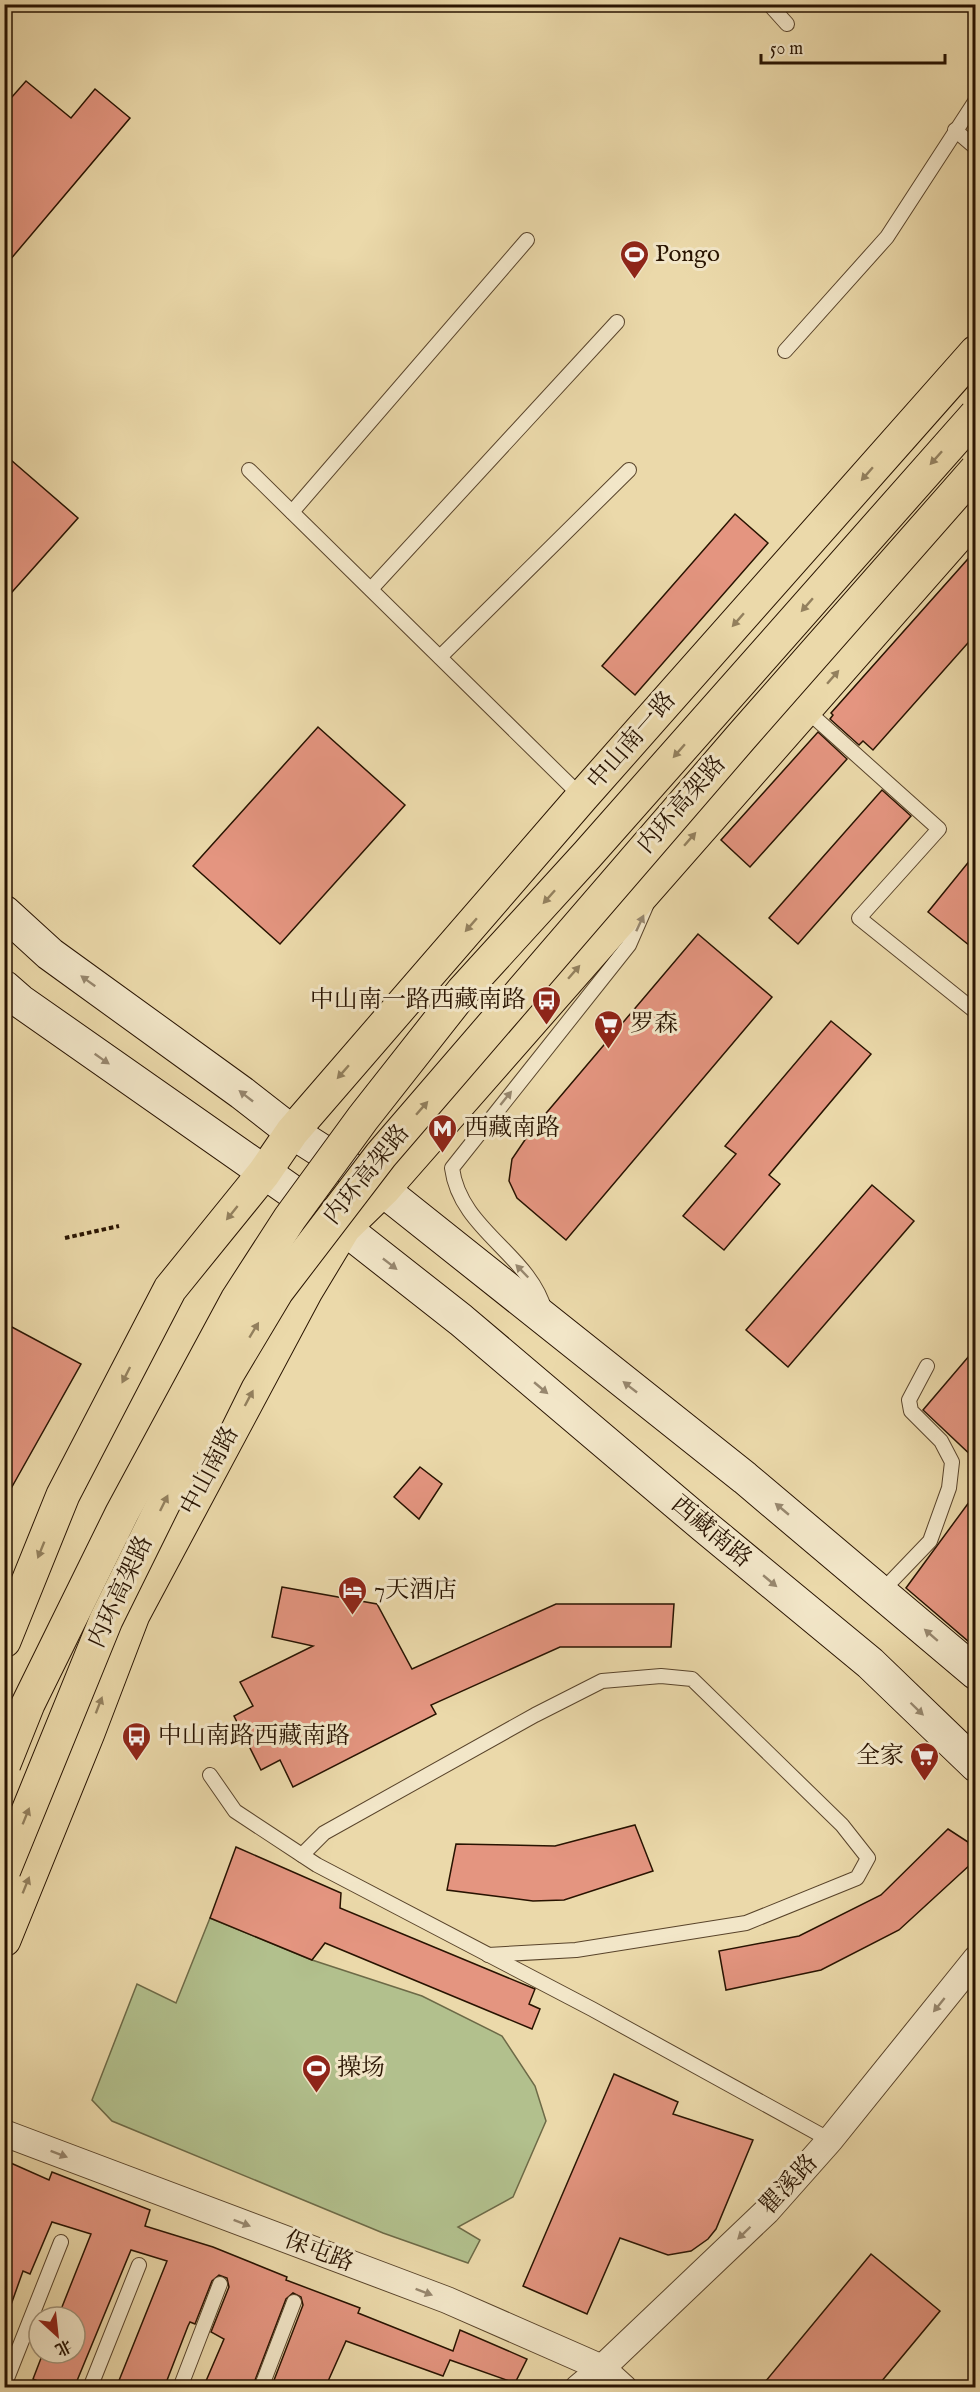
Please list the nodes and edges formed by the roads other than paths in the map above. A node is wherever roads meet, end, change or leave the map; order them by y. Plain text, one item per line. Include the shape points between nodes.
1 (769, 4) edge
2 (787, 24) dead end
3 (975, 100) edge
4 (955, 130) junction
5 (975, 148) edge
6 (527, 240) dead end
7 (618, 322) dead end
8 (785, 351) dead end
9 (975, 352) edge
10 (975, 415) edge
11 (249, 470) dead end
12 (629, 470) dead end
13 (975, 470) edge
14 (292, 512) junction
15 (975, 515) edge
16 (370, 589) junction
17 (440, 657) junction
18 (805, 709) junction
19 (582, 797) junction
20 (652, 883) junction
21 (4, 912) edge
22 (4, 987) edge
23 (975, 1012) edge
24 (292, 1132) junction
25 (264, 1173) junction
26 (383, 1190) junction
27 (344, 1228) junction
28 (548, 1322) junction
29 (927, 1366) dead end
30 (881, 1592) junction
31 (4, 1641) edge
32 (975, 1673) edge
33 (4, 1764) edge
34 (975, 1766) edge
35 (210, 1775) dead end
36 (302, 1855) junction
37 (4, 1870) edge
38 (4, 1940) edge
39 (488, 1955) junction
40 (975, 1959) edge
41 (4, 2133) edge
42 (830, 2140) junction
43 (61, 2242) dead end
44 (139, 2265) dead end
45 (220, 2284) dead end
46 (294, 2302) dead end
47 (602, 2367) junction
48 (4, 2386) edge
49 (90, 2388) edge
50 (180, 2388) edge
51 (261, 2388) edge
52 (578, 2388) edge
53 (624, 2388) edge

1 - 2 lane
3 - 4 lane
4 - 5 lane
4 - 8 lane via 887,237
6 - 14 lane
7 - 16 lane
9 -> 19 main road, 中山南一路
10 -> 33 main road, 内环高架路, bridge via 464,991 290,1218 237,1300 122,1513 28,1704
11 - 14 lane
12 - 17 lane
37 -> 13 main road, 内环高架路, bridge via 106,1620 228,1373 277,1291 381,1155
14 - 16 lane
18 -> 15 main road
16 - 17 lane
17 - 19 lane
20 -> 18 main road
18 - 23 lane via 939,829 859,918
19 -> 24 main road, 中山南一路
26 -> 20 main road
28 -> 20 lane via 542,1297 532,1280 472,1217 453,1181 452,1168 629,945 644,914
24 -> 21 main road via 50,954
22 -> 25 main road, 西藏南路
24 - 25 main road
24 - 26 main road
25 - 27 main road, 西藏南路
25 -> 31 main road via 170,1289 63,1495
26 - 27 main road, 中山南路
26 - 28 main road
27 -> 34 main road, 西藏南路 via 461,1320 870,1663
38 -> 27 main road, 中山南路 via 133,1615 306,1291
30 -> 28 main road
29 - 30 lane via 909,1400 911,1411 941,1441 952,1462 949,1488 930,1541
32 -> 30 main road
35 - 36 lane via 235,1811
36 - 39 lane
36 - 39 lane via 324,1833 602,1681 661,1676 692,1679 842,1825 868,1858 857,1878 746,1923 576,1950
39 - 42 lane
40 -> 42 street, 瞿溪路
41 -> 47 street, 保屯路 via 447,2300
42 -> 47 street, 瞿溪路 via 767,2211
43 - 48 lane
44 - 49 lane
45 - 50 lane
46 - 51 lane
47 - 52 street, 瞿溪路
47 - 53 street, 保屯路

